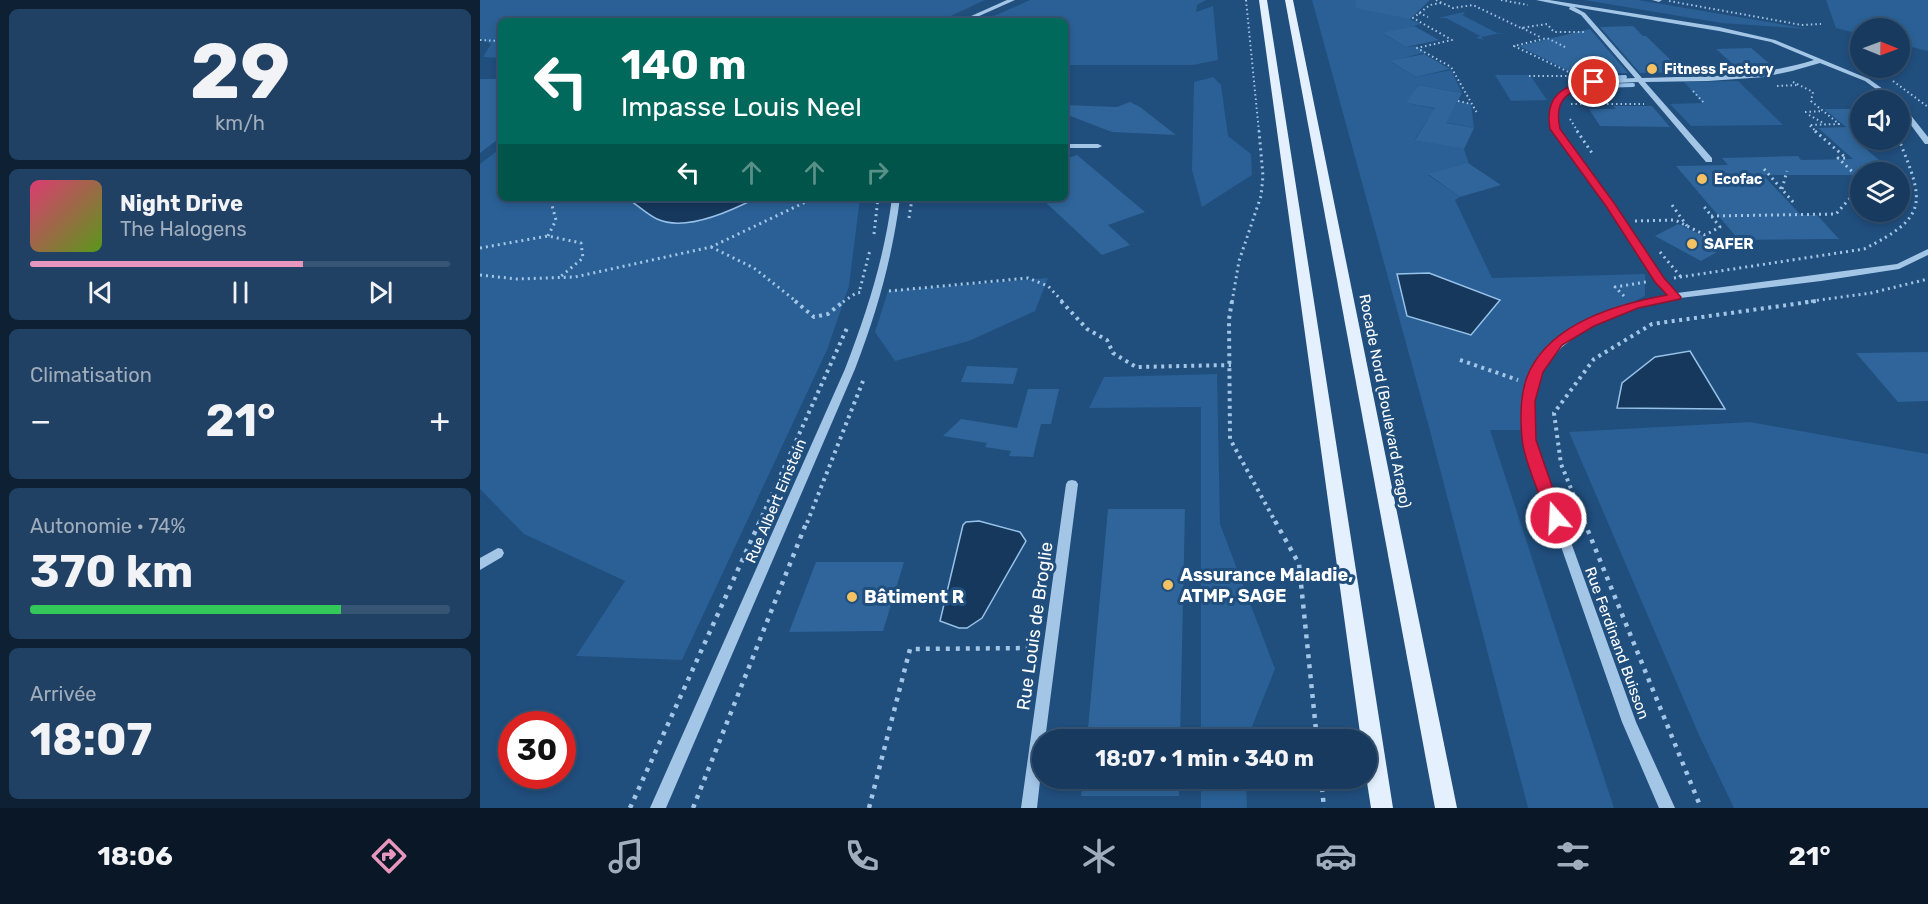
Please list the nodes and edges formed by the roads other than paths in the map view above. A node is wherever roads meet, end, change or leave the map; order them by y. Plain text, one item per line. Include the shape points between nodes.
1 (1012, 0) edge
2 (1263, 0) edge
3 (1289, 0) edge
4 (1539, 0) edge
5 (1564, 4) junction
6 (970, 18) edge
7 (1820, 61) junction
8 (1639, 80) junction
9 (1881, 90) edge
10 (1910, 118) edge
11 (1928, 142) edge
12 (1068, 146) edge
13 (1098, 146) dead end
14 (1709, 160) dead end
15 (896, 201) edge
16 (1928, 252) edge
17 (1676, 297) junction
18 (1072, 484) dead end
19 (498, 553) dead end
20 (480, 565) edge
21 (658, 808) edge
22 (1029, 808) edge
23 (1382, 808) edge
24 (1446, 808) edge
25 (1667, 808) edge

1 - 6 street
2 - 23 main road
3 - 24 main road, Rocade Nord (Boulevard Arago)
4 - 5 street
5 - 7 street via 1746,34 1791,47
5 - 8 street via 1583,14
7 - 8 street via 1731,78
7 - 9 street via 1867,80
8 - 14 street
8 - 17 street via 1574,87 1555,103 1552,114 1555,129 1659,280
10 - 11 street
12 - 13 street
15 - 21 street, Rue Albert Einstein via 893,237 868,324
16 - 17 street, Rue Ferdinand Buisson via 1899,266
17 - 25 street, Rue Ferdinand Buisson via 1635,305 1589,323 1558,343 1536,371 1529,401 1529,440 1629,722
18 - 22 street, Rue Louis de Broglie
19 - 20 street

